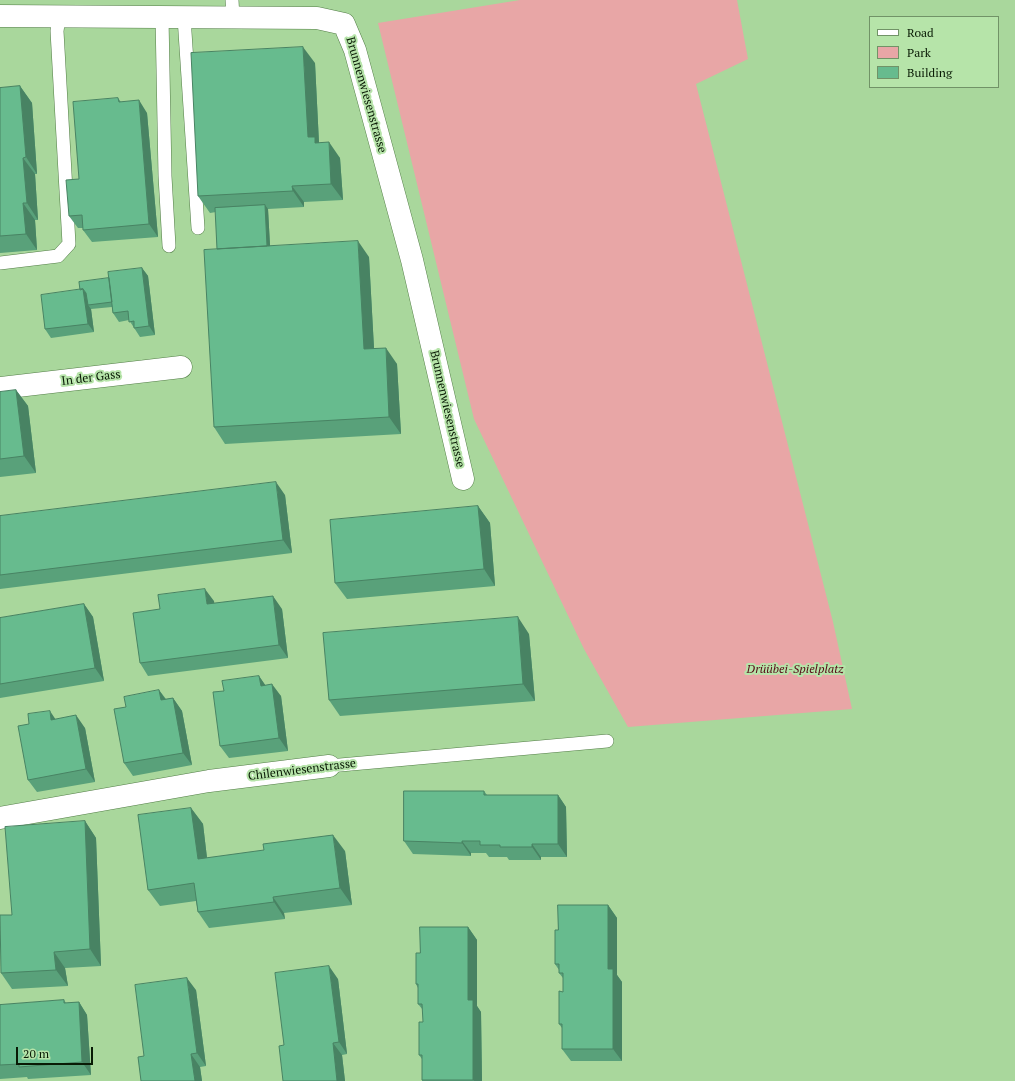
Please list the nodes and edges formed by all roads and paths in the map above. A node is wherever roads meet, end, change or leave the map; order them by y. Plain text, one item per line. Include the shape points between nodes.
1 (233, 9) edge
2 (0, 16) edge
3 (59, 17) junction
4 (162, 17) junction
5 (184, 17) junction
6 (198, 228) dead end
7 (169, 246) dead end
8 (0, 263) edge
9 (181, 367) dead end
10 (0, 388) edge
11 (463, 478) dead end
12 (607, 741) dead end
13 (329, 766) joint
14 (0, 818) edge

1 - 5 street, Brunnenwiesenstrasse
1 - 11 street, Brunnenwiesenstrasse via 317,18 344,24 354,50 412,260
2 - 3 street, Brunnenwiesenstrasse
3 - 4 street, Brunnenwiesenstrasse
3 - 8 lane via 57,31 70,244 58,256
4 - 5 street, Brunnenwiesenstrasse
4 - 7 lane
5 - 6 lane
9 - 10 street, In der Gass
12 - 13 lane, Chilenwiesenstrasse
13 - 14 street, Chilenwiesenstrasse via 209,781

